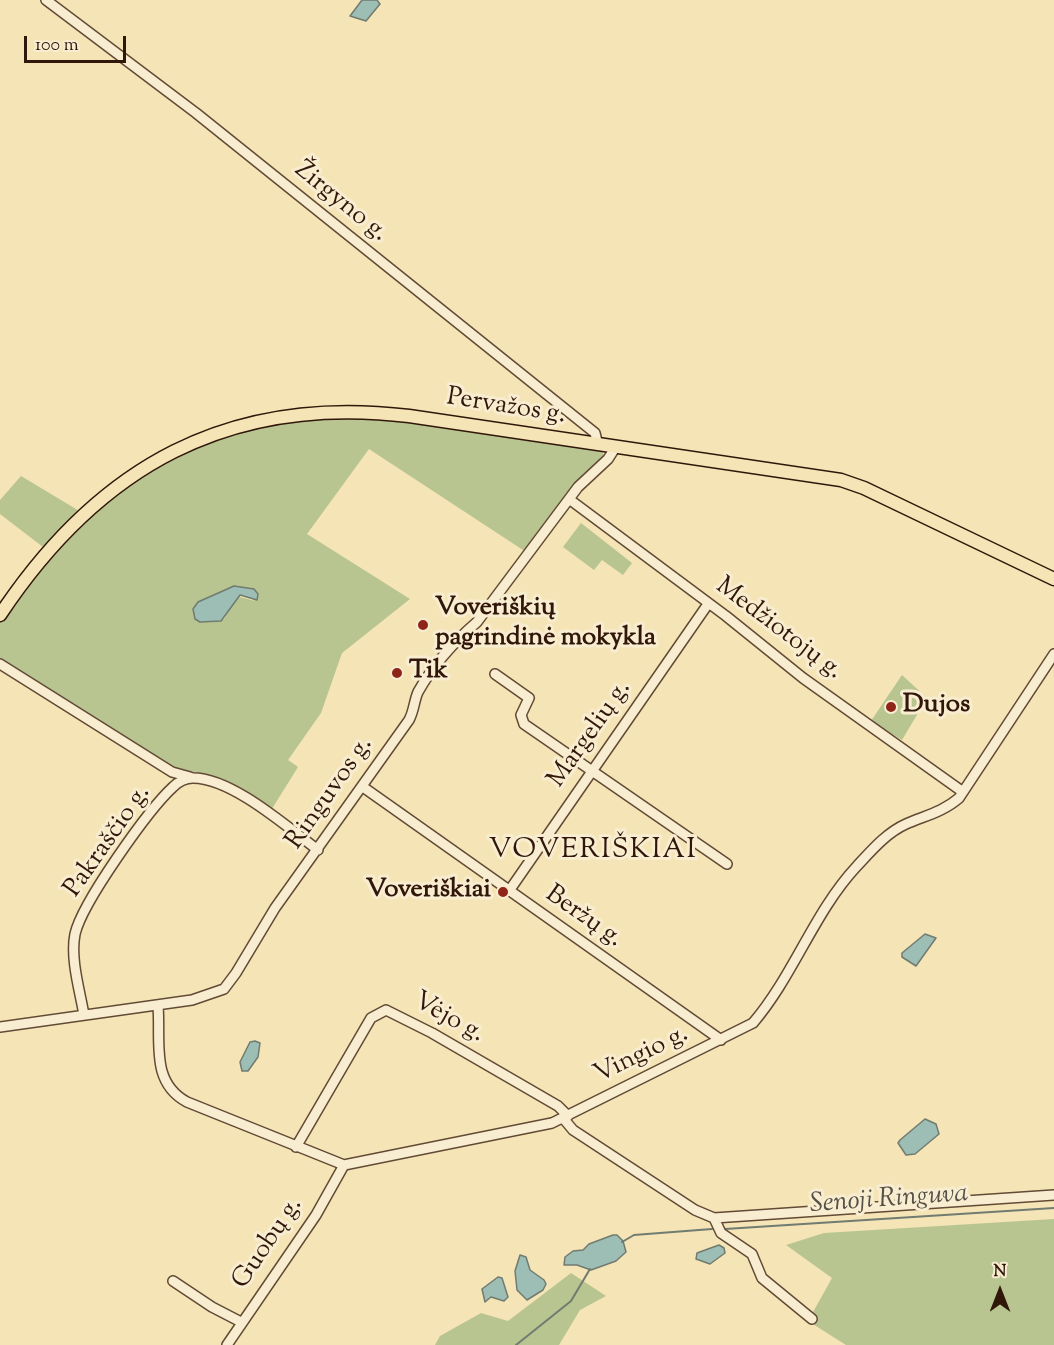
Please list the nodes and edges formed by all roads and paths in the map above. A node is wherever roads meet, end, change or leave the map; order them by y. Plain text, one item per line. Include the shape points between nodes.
1 (46, 0) edge
2 (598, 446) junction
3 (615, 448) junction
4 (569, 499) junction
5 (1054, 579) edge
6 (708, 604) junction
7 (0, 615) edge
8 (1054, 654) edge
9 (0, 664) edge
10 (495, 675) dead end
11 (591, 771) junction
12 (172, 772) junction
13 (192, 778) junction
14 (173, 786) junction
15 (363, 787) junction
16 (963, 792) junction
17 (318, 850) junction
18 (727, 864) dead end
19 (509, 891) junction
20 (158, 1006) junction
21 (84, 1016) junction
22 (0, 1027) edge
23 (721, 1040) junction
24 (565, 1117) junction
25 (296, 1147) junction
26 (344, 1166) junction
27 (1054, 1195) edge
28 (714, 1218) junction
29 (173, 1281) dead end
30 (812, 1319) dead end
31 (241, 1322) junction
32 (227, 1345) edge

1 - 2 street, Žirgyno g. via 196,113 596,433
2 - 3 main road, Pervažos g.
2 - 7 main road, Pervažos g. via 377,412 316,412 255,423 180,447 133,473 46,551
3 - 4 street, Ringuvos g.
3 - 5 main road, Pervažos g. via 841,480
4 - 6 street, Medžiotojų g.
4 - 15 street, Ringuvos g. via 426,682 409,720
6 - 11 street, Margelių g.
6 - 16 street, Medžiotojų g. via 803,678
8 - 16 street, Vingio g.
9 - 12 street
10 - 11 street via 529,698 520,715 524,724
11 - 18 street
11 - 19 street, Margelių g.
12 - 13 street
12 - 14 street
13 - 14 street, Pakraščio g.
13 - 17 street via 235,792
14 - 21 street, Pakraščio g. via 140,826 77,927 74,954
15 - 17 street, Ringuvos g.
15 - 19 street, Beržų g.
16 - 23 street, Vingio g. via 944,809 904,825 875,847 835,894 769,1004 753,1023
17 - 20 street, Ringuvos g. via 275,908 230,983 206,997
19 - 23 street, Beržų g.
20 - 21 street, Ringuvos g.
20 - 25 street via 161,1071 172,1092 187,1102
21 - 22 street, Ringuvos g.
23 - 24 street, Vingio g.
24 - 25 street, Vėjo g. via 558,1106 386,1010 371,1018
24 - 26 street, Vingio g. via 536,1128
24 - 28 street via 573,1130 695,1210
25 - 26 street
26 - 31 street, Guobų g. via 316,1215
27 - 28 street
28 - 30 street via 721,1233 752,1254 762,1278
29 - 31 street
31 - 32 street, Guobų g.

